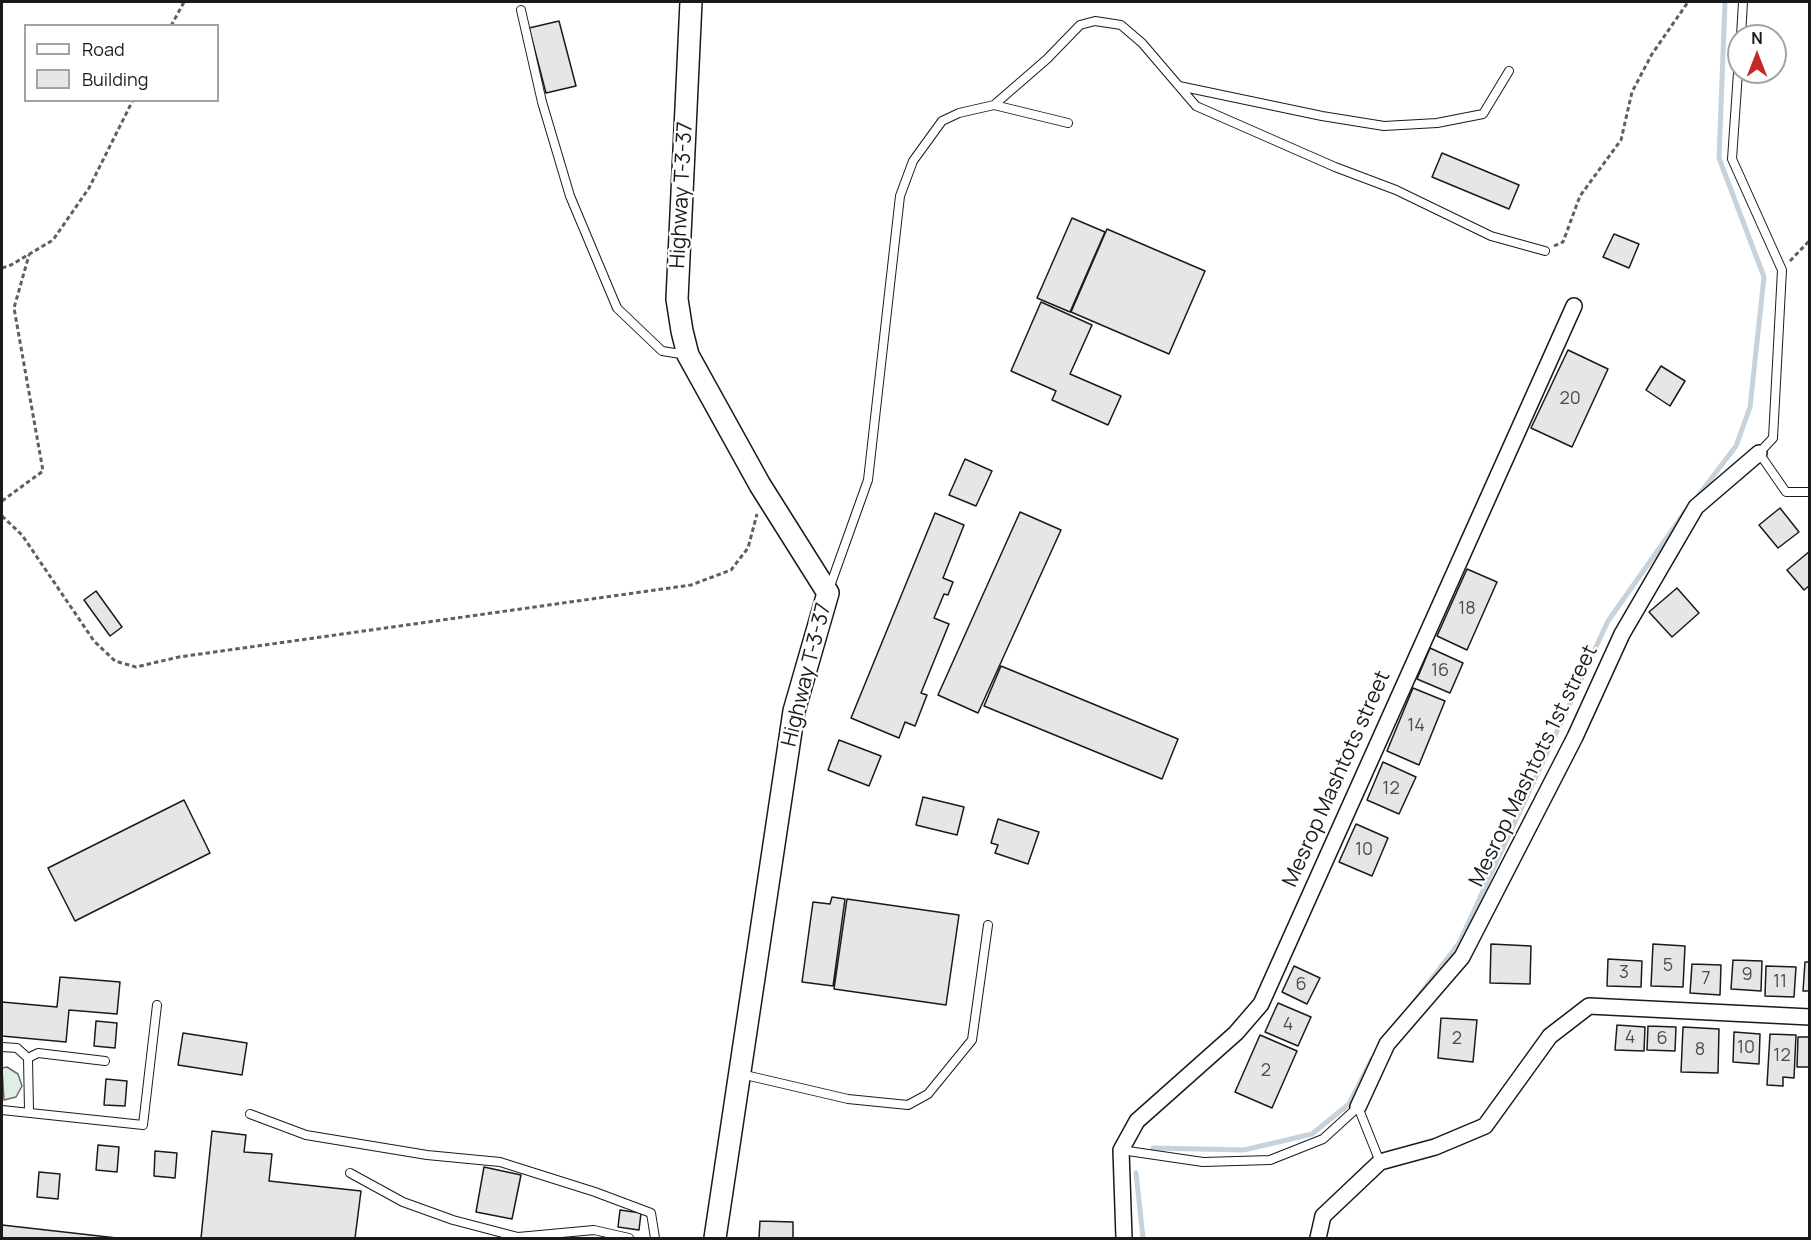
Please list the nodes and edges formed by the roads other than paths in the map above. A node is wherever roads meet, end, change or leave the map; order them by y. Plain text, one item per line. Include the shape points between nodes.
1 (691, 2) edge
2 (1743, 2) edge
3 (521, 10) dead end
4 (1742, 24) edge
5 (1509, 70) dead end
6 (1737, 84) edge
7 (1179, 86) junction
8 (994, 105) junction
9 (1068, 123) dead end
10 (1545, 251) road end
11 (1574, 306) dead end
12 (688, 355) junction
13 (1759, 453) junction
14 (1809, 492) edge
15 (828, 593) junction
16 (988, 925) dead end
17 (157, 1005) dead end
18 (1809, 1017) edge
19 (2, 1047) edge
20 (28, 1058) junction
21 (105, 1061) dead end
22 (740, 1074) junction
23 (1358, 1107) junction
24 (2, 1110) edge
25 (29, 1111) junction
26 (250, 1114) dead end
27 (1121, 1150) junction
28 (1380, 1162) junction
29 (350, 1173) dead end
30 (629, 1239) edge
31 (655, 1239) edge
32 (715, 1239) edge
33 (1124, 1239) edge
34 (1318, 1239) edge

1 - 12 main road, Highway T-3-37 via 677,299
2 - 4 lane
3 - 12 lane via 542,102 570,196 617,308 662,351
5 - 7 lane via 1483,114 1437,123 1384,126
6 - 13 lane via 1732,159 1782,270 1773,438
7 - 8 lane via 1121,25 1095,21 1080,25
7 - 10 lane via 1196,106 1206,111 1396,190 1491,236
8 - 9 lane
8 - 15 lane via 942,121 913,161 900,196 868,480
11 - 27 street, Mesrop Mashtots street via 1261,1004 1236,1033 1137,1121
12 - 15 main road, Highway T-3-37 via 760,485
13 - 14 lane via 1786,492
13 - 23 street, Mesrop Mashtots 1st street via 1696,507 1622,634 1575,737 1462,957 1387,1044
15 - 22 main road, Highway T-3-37 via 794,711
16 - 22 lane via 972,1040 928,1094 908,1105 848,1099
17 - 25 lane via 142,1125
18 - 28 street via 1589,1006 1550,1035 1485,1126 1435,1147
19 - 20 lane via 18,1048
20 - 21 lane via 38,1053
20 - 25 lane
22 - 32 main road, Highway T-3-37
23 - 27 lane via 1323,1139 1270,1160 1203,1162
23 - 28 lane
24 - 25 lane
26 - 31 lane via 306,1135 427,1155 500,1162 651,1213
27 - 33 street
28 - 34 street via 1323,1216
29 - 30 lane via 404,1202 518,1237 594,1230

